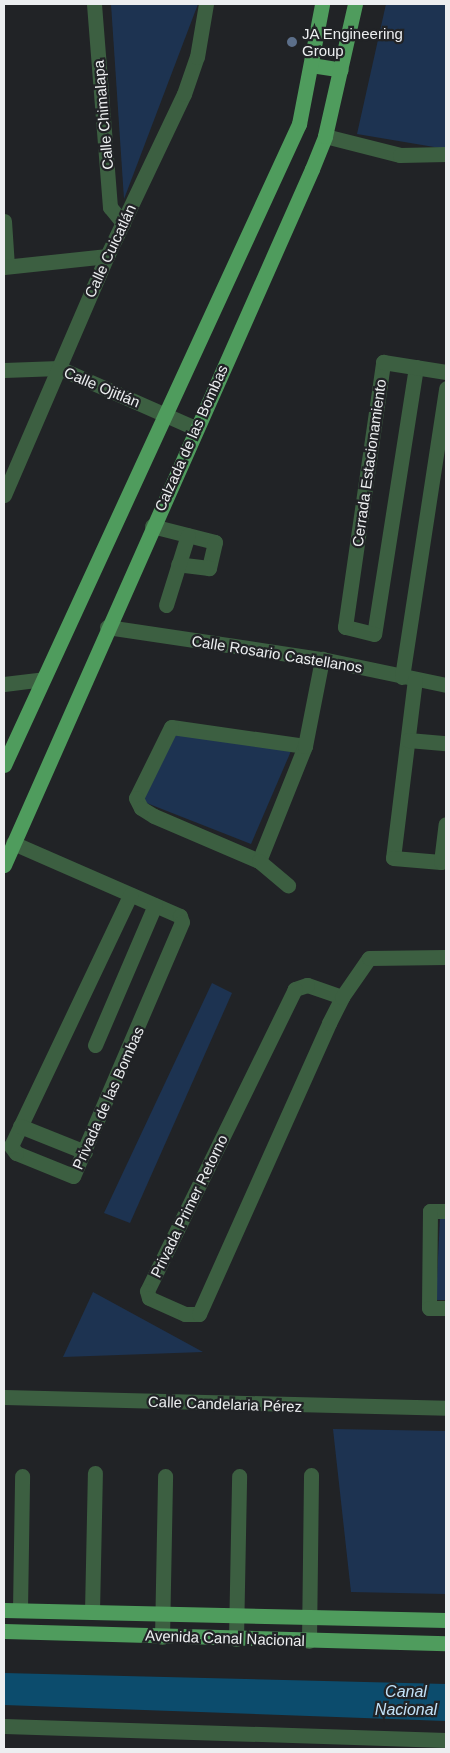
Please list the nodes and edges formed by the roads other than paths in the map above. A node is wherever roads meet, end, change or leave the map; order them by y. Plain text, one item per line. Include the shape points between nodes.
1 (94, 4) edge
2 (206, 4) edge
3 (322, 4) edge
4 (354, 4) edge
5 (311, 65) junction
6 (341, 70) junction
7 (325, 136) junction
8 (446, 154) edge
9 (4, 221) edge
10 (123, 223) junction
11 (107, 256) junction
12 (5, 266) edge
13 (416, 367) junction
14 (59, 368) junction
15 (4, 370) edge
16 (446, 372) edge
17 (446, 388) edge
18 (164, 414) junction
19 (195, 428) junction
20 (8, 477) edge
21 (4, 495) edge
22 (152, 526) junction
23 (188, 535) junction
24 (178, 564) junction
25 (166, 605) dead end
26 (107, 627) junction
27 (322, 659) junction
28 (409, 678) junction
29 (42, 679) junction
30 (4, 684) edge
31 (446, 685) edge
32 (408, 740) junction
33 (446, 743) edge
34 (305, 746) junction
35 (4, 764) edge
36 (446, 824) edge
37 (14, 843) junction
38 (259, 861) junction
39 (4, 864) edge
40 (288, 885) dead end
41 (130, 895) junction
42 (155, 905) junction
43 (446, 957) edge
44 (342, 997) junction
45 (94, 1045) dead end
46 (20, 1126) junction
47 (85, 1152) junction
48 (446, 1211) edge
49 (446, 1308) edge
50 (4, 1397) edge
51 (446, 1408) edge
52 (95, 1473) dead end
53 (311, 1475) dead end
54 (22, 1476) dead end
55 (165, 1476) dead end
56 (239, 1476) dead end
57 (4, 1610) edge
58 (20, 1610) junction
59 (92, 1612) junction
60 (162, 1614) junction
61 (237, 1616) junction
62 (309, 1617) junction
63 (446, 1620) edge
64 (4, 1631) edge
65 (162, 1637) junction
66 (236, 1639) junction
67 (309, 1641) junction
68 (446, 1643) edge
69 (4, 1726) edge
70 (446, 1740) edge

1 - 10 street, Calle Chimalapa via 110,207
2 - 10 street, Calle Cuicatlán via 196,57 184,94
3 - 5 main road
4 - 6 main road, Calzada de las Bombas
5 - 6 main road
5 - 18 main road via 299,124
6 - 7 main road, Calzada de las Bombas
7 - 8 street via 400,155
7 - 19 main road, Calzada de las Bombas
9 - 12 street
10 - 11 street, Calle Cuicatlán
11 - 12 street
11 - 14 street, Calle Cuicatlán
13 - 13 street, Cerrada Estacionamiento via 383,362 345,627 374,634
13 - 16 street, Cerrada Estacionamiento
14 - 15 street, Calle Ojitlán
14 - 18 street, Calle Ojitlán
14 - 20 street, Calle Cuicatlán
17 - 28 street
18 - 19 street, Calle Ojitlán
18 - 29 main road
19 - 22 main road, Calzada de las Bombas
20 - 21 street, Calle Cuicatlán
22 - 23 street
22 - 26 main road, Calzada de las Bombas
23 - 24 street
23 - 24 street via 215,542 209,568
24 - 25 street
26 - 27 street, Calle Rosario Castellanos
26 - 37 main road, Calzada de las Bombas
27 - 28 street, Calle Rosario Castellanos
27 - 34 street
28 - 31 street, Calle Rosario Castellanos
28 - 32 street
29 - 30 street
29 - 35 main road
32 - 33 street
32 - 36 street via 393,858 441,862
34 - 38 street
34 - 38 street via 171,727 136,798 141,808 154,816
37 - 39 main road, Calzada de las Bombas
37 - 41 street, Privada de las Bombas
38 - 40 street
41 - 42 street, Privada de las Bombas
41 - 46 street, Privada de las Bombas
42 - 45 street
42 - 47 street, Privada de las Bombas via 180,916 182,928
43 - 44 street, Privada Primer Retorno via 369,958
44 - 44 street, Privada Primer Retorno via 199,1314 185,1314 149,1298 147,1291 295,989 307,985
46 - 47 street
46 - 47 street, Privada de las Bombas via 11,1146 16,1153 67,1175 73,1176
48 - 49 street via 430,1211 429,1308
50 - 51 street, Calle Candelaria Pérez
52 - 59 street
53 - 62 street
54 - 58 street
55 - 60 street
56 - 61 street
57 - 58 main road, Avenida Canal Nacional
58 - 59 main road, Avenida Canal Nacional
59 - 60 main road, Avenida Canal Nacional
60 - 61 main road, Avenida Canal Nacional
60 - 65 street
61 - 62 main road, Avenida Canal Nacional
61 - 66 street
62 - 63 main road, Avenida Canal Nacional
62 - 67 street
64 - 65 main road, Avenida Canal Nacional
65 - 66 main road, Avenida Canal Nacional
66 - 67 main road, Avenida Canal Nacional
67 - 68 main road, Avenida Canal Nacional
69 - 70 street

